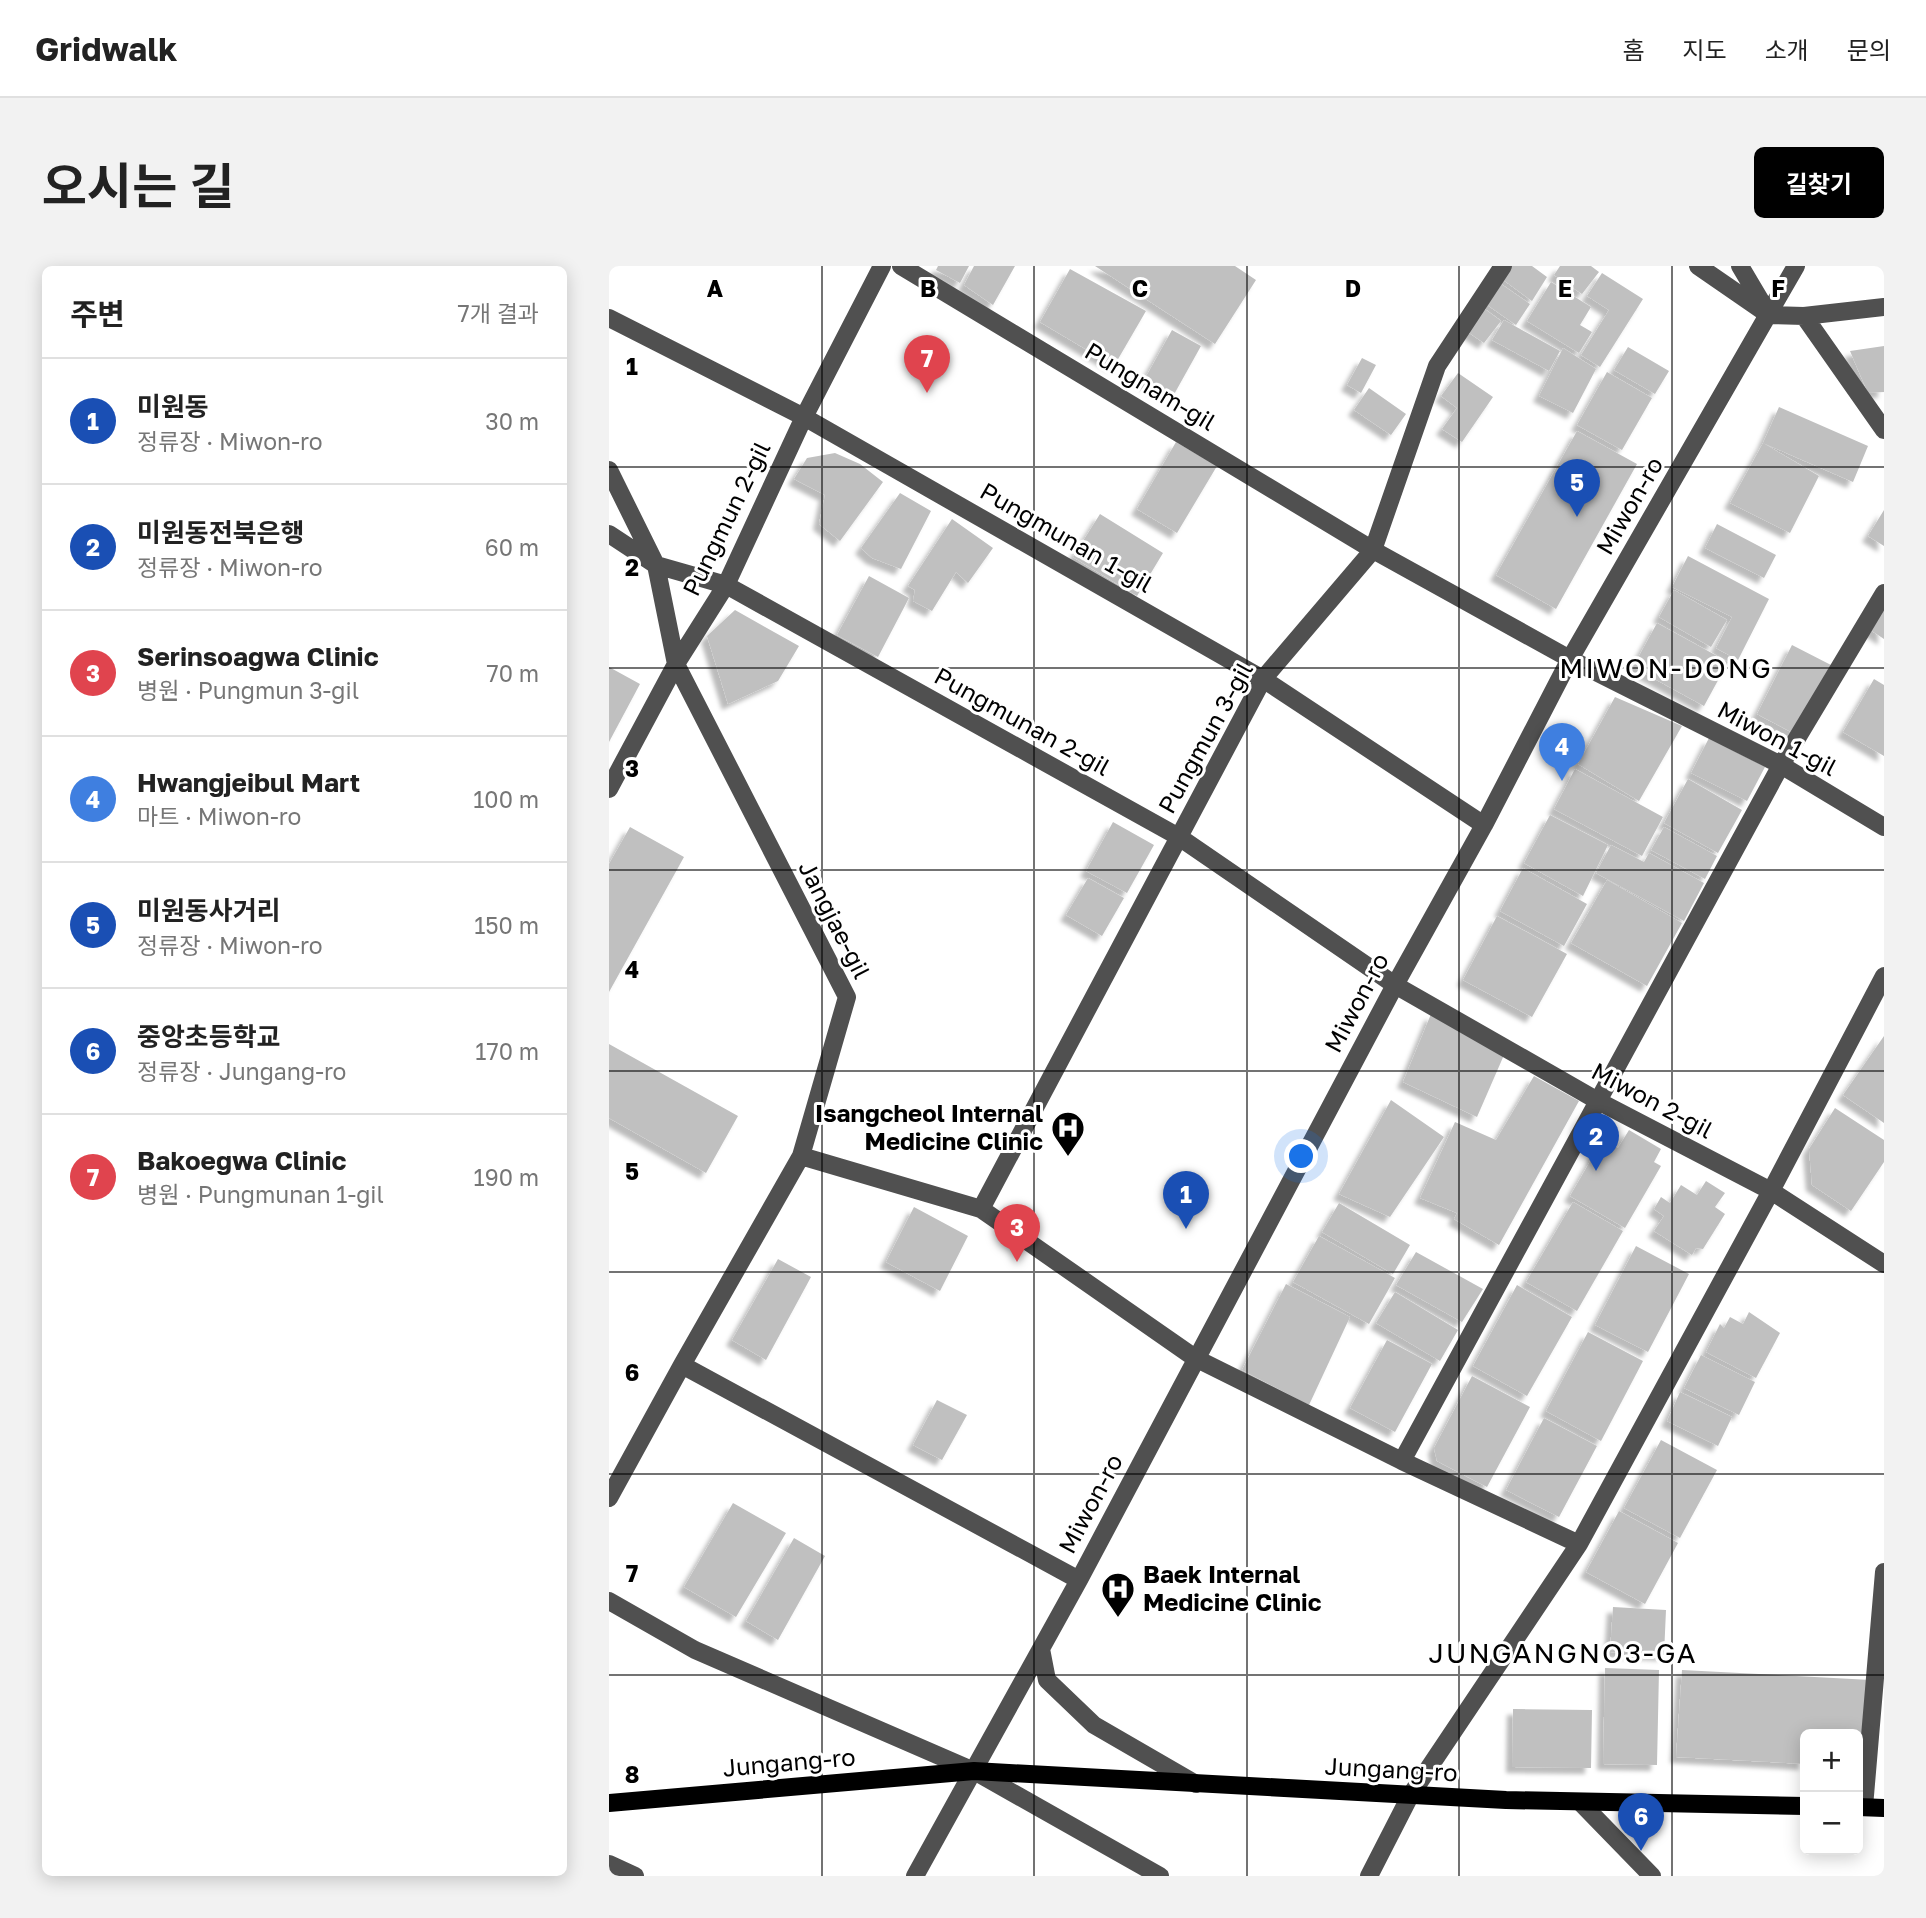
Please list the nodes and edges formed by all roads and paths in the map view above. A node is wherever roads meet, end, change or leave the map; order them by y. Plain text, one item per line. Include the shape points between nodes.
1 (882, 266) edge
2 (901, 266) edge
3 (1503, 266) edge
4 (1698, 266) edge
5 (1740, 266) edge
6 (1796, 266) edge
7 (1884, 307) edge
8 (1769, 314) junction
9 (1804, 316) junction
10 (609, 318) edge
11 (804, 417) junction
12 (1884, 430) edge
13 (609, 470) edge
14 (609, 534) edge
15 (1373, 550) junction
16 (656, 565) junction
17 (726, 585) junction
18 (1884, 593) edge
19 (1570, 659) junction
20 (676, 664) junction
21 (1263, 679) junction
22 (1781, 765) junction
23 (609, 789) edge
24 (1484, 825) junction
25 (1884, 827) edge
26 (1179, 837) junction
27 (1884, 976) edge
28 (1395, 985) junction
29 (1598, 1101) junction
30 (801, 1157) junction
31 (1771, 1191) junction
32 (981, 1209) junction
33 (1884, 1264) edge
34 (1195, 1358) junction
35 (681, 1366) junction
36 (1402, 1461) junction
37 (609, 1499) edge
38 (1579, 1544) junction
39 (1884, 1572) edge
40 (1079, 1580) junction
41 (609, 1601) edge
42 (1041, 1649) junction
43 (974, 1771) junction
44 (1196, 1784) junction
45 (1862, 1792) edge
46 (1410, 1796) junction
47 (1580, 1801) junction
48 (609, 1803) edge
49 (1800, 1806) edge
50 (1863, 1807) edge
51 (1884, 1808) edge
52 (609, 1864) edge
53 (635, 1876) edge
54 (915, 1876) edge
55 (1160, 1876) edge
56 (1369, 1876) edge
57 (1652, 1876) edge

1 - 11 street, Pungmun 2-gil
2 - 15 street, Pungnam-gil
3 - 15 street, Pungmun 3-gil via 1437,366
4 - 8 street
5 - 8 street
6 - 8 street, Miwon-ro
7 - 9 street
8 - 9 street
8 - 19 street, Miwon-ro
9 - 12 street
10 - 11 street, Pungmunan 1-gil
11 - 17 street, Pungmun 2-gil
11 - 21 street, Pungmunan 1-gil
13 - 16 street, Jangjae-gil
14 - 16 street, Pungmunan 2-gil
15 - 19 street, Pungnam-gil
15 - 21 street, Pungmun 3-gil
16 - 17 street, Pungmunan 2-gil
16 - 20 street, Jangjae-gil
17 - 20 street, Pungmun 2-gil
17 - 26 street, Pungmunan 2-gil
18 - 22 street
19 - 22 street, Miwon 1-gil
19 - 24 street, Miwon-ro
20 - 23 street, Pungmun 2-gil
20 - 30 street, Jangjae-gil via 847,997
21 - 24 street, Pungmunan 1-gil
21 - 26 street, Pungmun 3-gil
22 - 25 street, Miwon 1-gil
22 - 29 street
24 - 28 street, Miwon-ro
26 - 28 street, Pungmunan 2-gil
26 - 32 street, Pungmun 3-gil
27 - 31 street
28 - 29 street, Miwon 2-gil
28 - 34 street, Miwon-ro
29 - 31 street, Miwon 2-gil
29 - 36 street
30 - 32 street
30 - 35 street, Jangjae-gil
31 - 33 street, Miwon 2-gil
31 - 38 street
32 - 34 street
34 - 36 street
34 - 40 street, Miwon-ro
35 - 37 street, Jangjae-gil
35 - 40 street
36 - 38 street
38 - 46 street
39 - 45 street
40 - 42 street, Miwon-ro
41 - 43 street, Jungang-ro via 695,1650
42 - 43 street, Miwon-ro
42 - 44 street via 1047,1681 1094,1725
43 - 44 main road, Jungang-ro
43 - 48 main road, Jungang-ro
43 - 54 street, Miwon-ro
43 - 55 street
44 - 46 main road, Jungang-ro
46 - 47 main road, Jungang-ro
46 - 56 street
47 - 49 main road, Jungang-ro
47 - 57 street
50 - 51 main road
52 - 53 street

